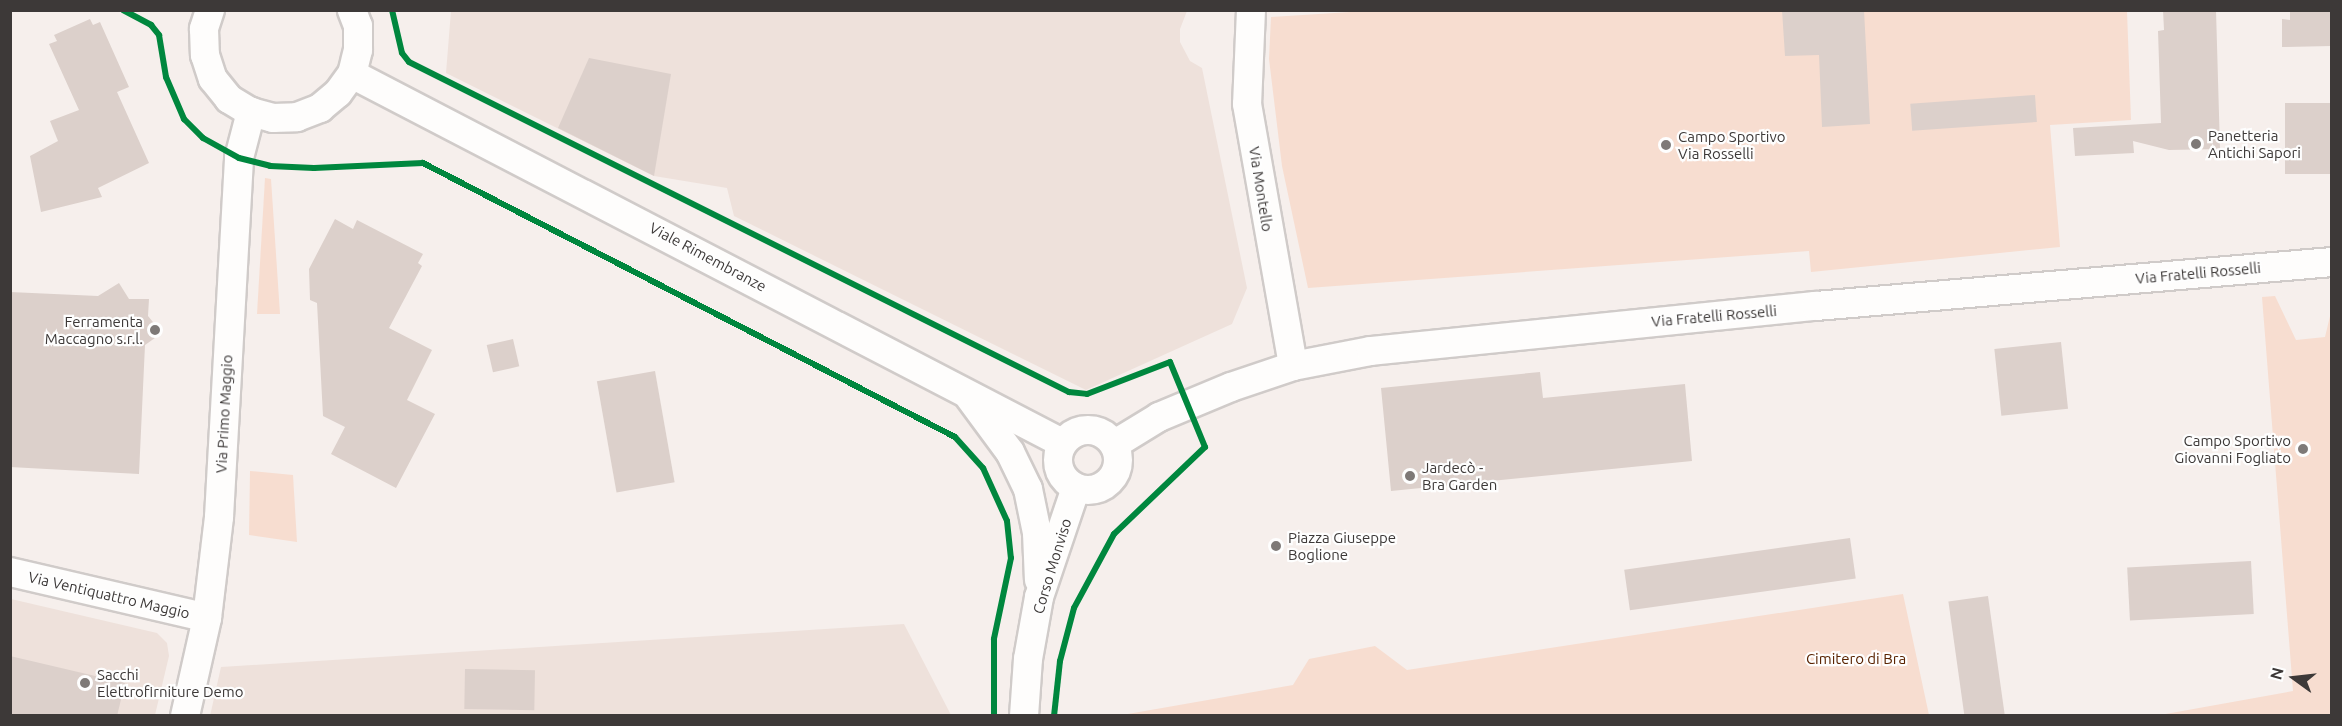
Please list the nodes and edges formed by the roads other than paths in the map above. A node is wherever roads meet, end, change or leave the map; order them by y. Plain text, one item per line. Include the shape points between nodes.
1 (210, 10) edge
2 (352, 10) edge
3 (1251, 10) edge
4 (352, 74) junction
5 (251, 112) junction
6 (2331, 262) edge
7 (1293, 366) junction
8 (966, 392) junction
9 (1062, 443) junction
10 (1114, 444) junction
11 (1076, 488) junction
12 (10, 572) edge
13 (1039, 597) junction
14 (207, 618) junction
15 (184, 716) edge
16 (1024, 716) edge

1 - 5 street via 204,29 205,55 213,79 229,99
2 - 4 street via 358,26 358,50
3 - 7 street, Via Montello via 1248,104
4 - 5 street via 320,108 297,117 273,118
4 - 8 street, Viale Rimembranze
5 - 14 street, Via Primo Maggio via 238,158 219,517
6 - 7 street, Via Fratelli Rosselli via 1432,342
7 - 10 street, Via Fratelli Rosselli via 1159,417
8 - 9 street, Viale Rimembranze
8 - 13 street via 1010,452 1028,489 1037,533
9 - 10 street via 1079,431 1090,429 1100,431
9 - 11 street via 1058,464
10 - 11 street via 1119,463 1111,480 1095,490
11 - 13 street, Corso Monviso
12 - 14 street, Via Ventiquattro Maggio
13 - 16 street, Corso Monviso via 1028,658
14 - 15 street, Via Primo Maggio

